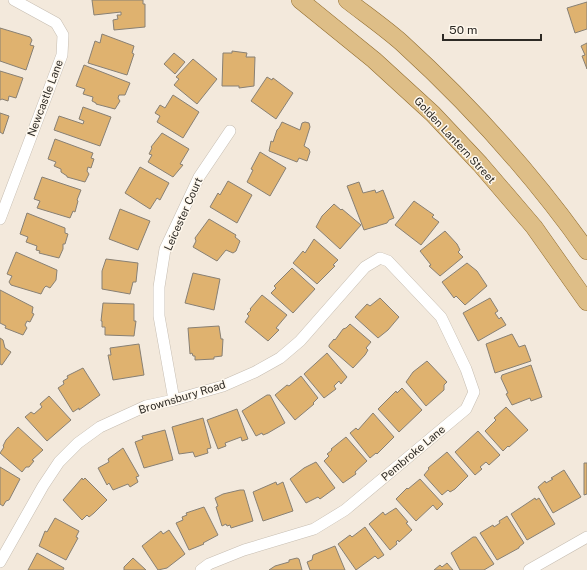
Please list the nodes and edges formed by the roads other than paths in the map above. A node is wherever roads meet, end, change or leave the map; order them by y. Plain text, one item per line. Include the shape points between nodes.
1 (14, 0) edge
2 (300, 0) edge
3 (347, 0) edge
4 (230, 131) dead end
5 (0, 219) edge
6 (587, 251) edge
7 (388, 261) joint
8 (587, 302) edge
9 (174, 400) junction
10 (587, 537) edge
11 (0, 562) edge
12 (201, 570) edge
13 (529, 570) edge

1 - 5 street, Newcastle Lane via 56,23 63,35 62,55
2 - 8 main road, Golden Lantern Street via 374,60 433,114 480,164 534,228
3 - 6 main road via 401,43 460,100 564,219
4 - 9 street, Leicester Court via 199,177 165,249 159,287 160,316
7 - 9 street, Brownsbury Road via 380,258 365,267 300,342 280,358 256,372 222,386
7 - 12 street, Pembroke Lane via 441,317 474,392 466,409 345,510 314,529 244,550 209,564
9 - 11 street, Brownsbury Road via 146,406 100,427 78,443 59,462 43,486
10 - 13 street

